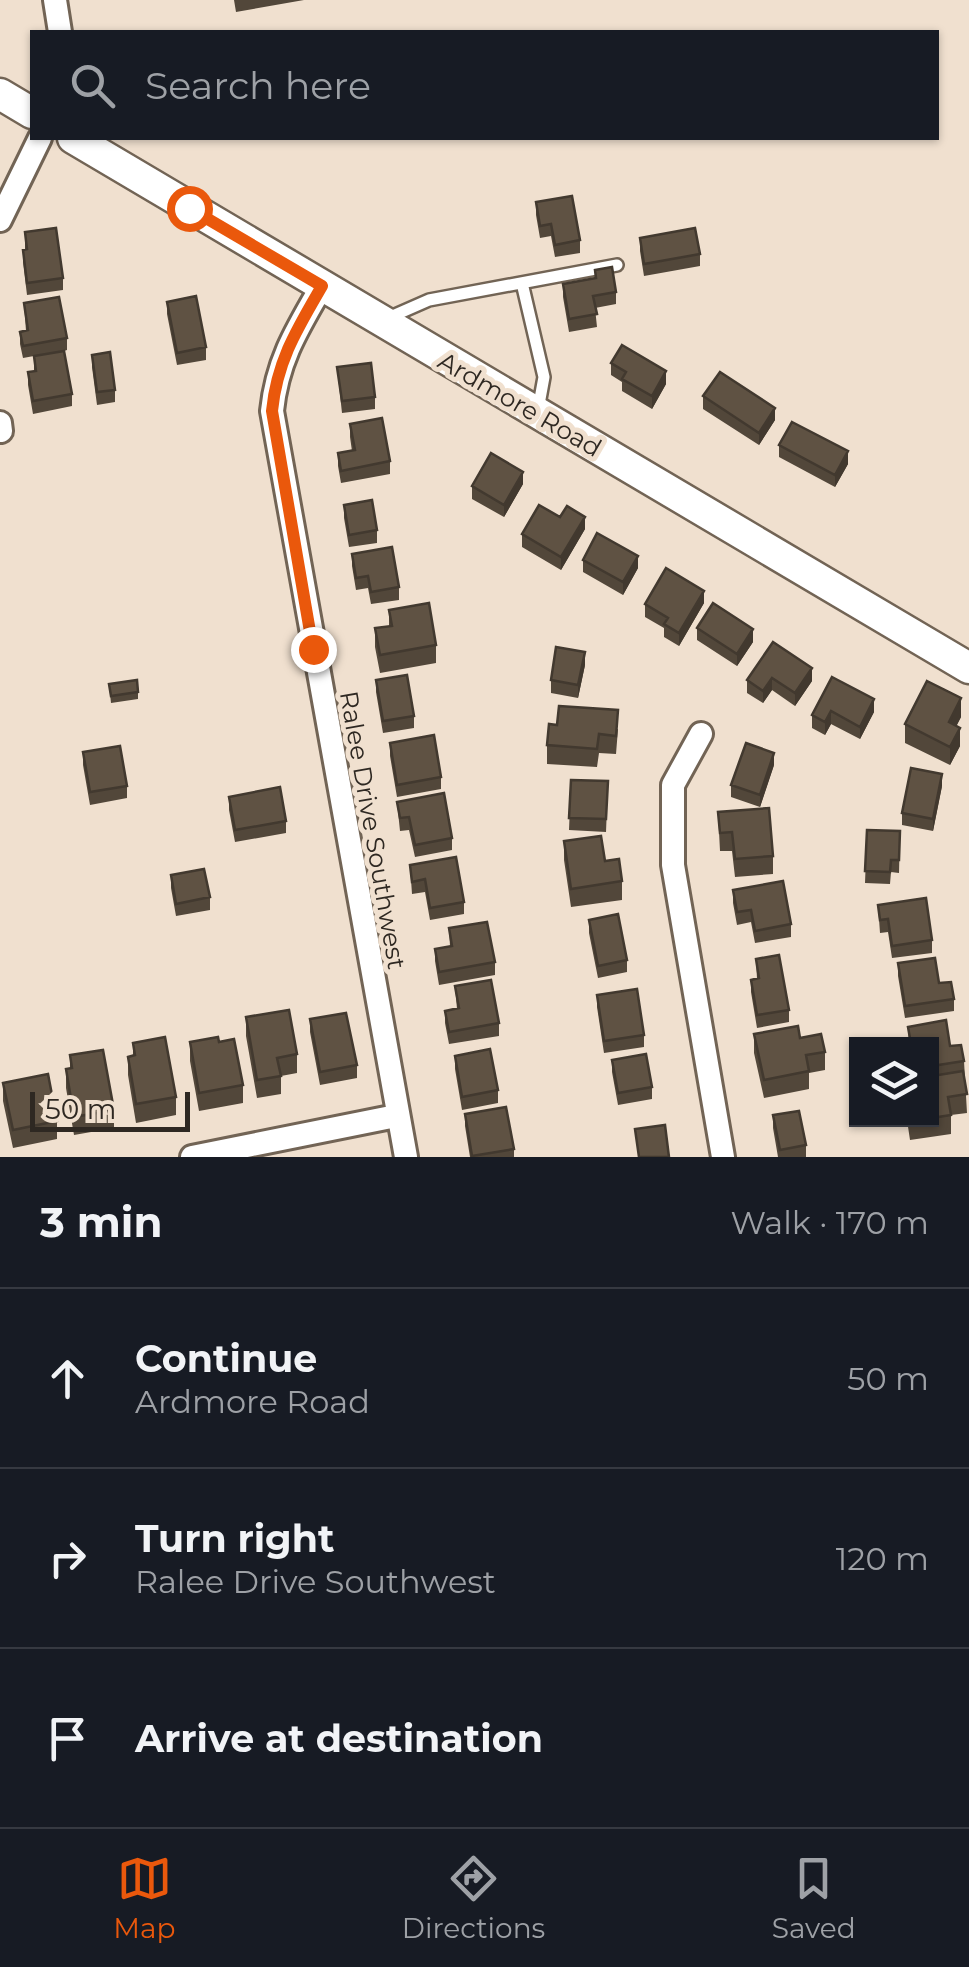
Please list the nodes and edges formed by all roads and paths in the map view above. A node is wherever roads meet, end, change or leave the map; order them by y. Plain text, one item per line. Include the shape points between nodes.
1 (55, 0) edge
2 (60, 30) edge
3 (0, 94) edge
4 (30, 112) edge
5 (39, 140) edge
6 (77, 140) edge
7 (0, 220) edge
8 (616, 265) edge
9 (522, 282) junction
10 (322, 286) junction
11 (380, 321) junction
12 (537, 414) junction
13 (969, 668) edge
14 (701, 734) dead end
15 (396, 1116) junction
16 (192, 1157) edge
17 (406, 1157) edge
18 (722, 1157) edge

1 - 2 street
3 - 4 street
5 - 7 street
6 - 10 street, Ardmore Road
8 - 9 lane
9 - 11 lane via 429,300
9 - 12 lane via 544,377
10 - 11 street, Ardmore Road
10 - 15 street, Ralee Drive Southwest via 276,377 272,411
11 - 12 street, Ardmore Road
12 - 13 street, Ardmore Road
14 - 18 street via 672,784 673,865
15 - 16 street
15 - 17 street, Ralee Drive Southwest

